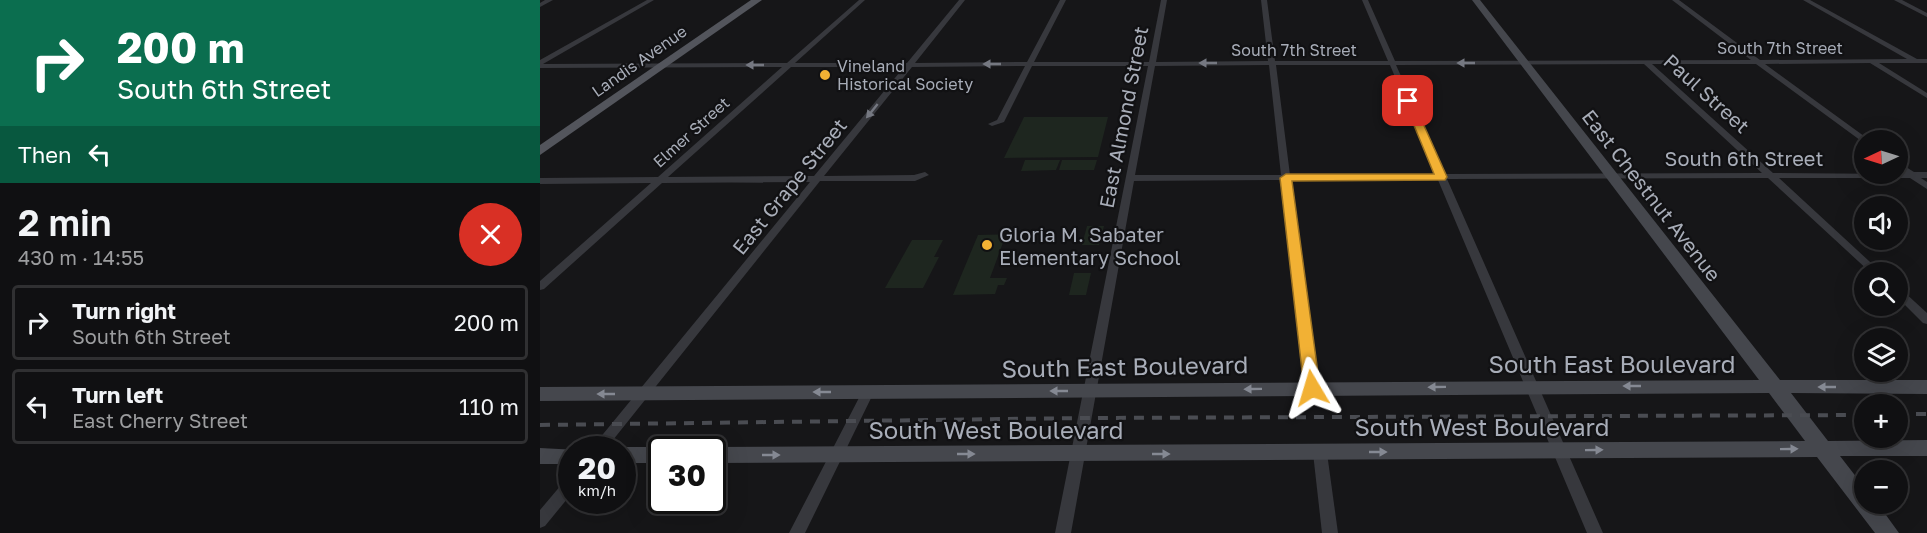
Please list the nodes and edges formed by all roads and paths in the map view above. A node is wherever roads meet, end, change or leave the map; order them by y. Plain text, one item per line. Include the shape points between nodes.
1 (550, 0) edge
2 (651, 0) edge
3 (757, 0) edge
4 (861, 0) edge
5 (962, 0) edge
6 (1063, 0) edge
7 (1164, 0) edge
8 (1264, 0) edge
9 (1365, 0) edge
10 (1476, 0) edge
11 (1675, 0) edge
12 (1806, 0) edge
13 (1897, 0) edge
14 (540, 5) edge
15 (1927, 15) edge
16 (1870, 61) junction
17 (1916, 61) junction
18 (1927, 61) edge
19 (1646, 62) junction
20 (1757, 62) junction
21 (1272, 63) junction
22 (1392, 63) junction
23 (1525, 63) junction
24 (540, 64) edge
25 (1030, 64) junction
26 (1152, 64) junction
27 (789, 65) junction
28 (909, 65) junction
29 (661, 66) junction
30 (1927, 96) edge
31 (992, 124) dead end
32 (1854, 133) edge
33 (540, 151) edge
34 (1908, 172) edge
35 (925, 175) dead end
36 (1912, 175) junction
37 (1927, 175) edge
38 (1771, 176) junction
39 (1441, 177) junction
40 (1613, 177) junction
41 (1130, 178) junction
42 (1286, 178) junction
43 (659, 180) junction
44 (817, 180) junction
45 (540, 181) edge
46 (1927, 186) edge
47 (1864, 262) edge
48 (540, 287) edge
49 (1908, 302) edge
50 (1927, 320) edge
51 (1531, 386) junction
52 (1776, 387) junction
53 (1927, 387) edge
54 (1312, 388) junction
55 (1090, 391) junction
56 (868, 392) junction
57 (540, 394) edge
58 (643, 394) junction
59 (608, 436) edge
60 (1927, 447) edge
61 (1823, 448) junction
62 (1560, 451) junction
63 (1320, 453) junction
64 (1078, 454) junction
65 (726, 455) edge
66 (836, 455) junction
67 (540, 456) edge
68 (558, 456) edge
69 (1854, 489) edge
70 (558, 499) edge
71 (1873, 514) edge
72 (540, 521) edge
73 (797, 533) edge
74 (1063, 533) edge
75 (1330, 533) edge
76 (1596, 533) edge
77 (1888, 533) edge

1 - 14 street
2 - 24 street
3 - 29 main road, Landis Avenue
4 - 27 street, Elmer Street
5 - 28 street, East Grape Street
6 - 25 street
7 - 26 street, East Almond Street
8 - 21 street
9 - 22 street
10 - 23 main road, East Chestnut Avenue
11 - 20 street
12 - 17 street
13 - 15 street
16 - 17 street, South 7th Street
16 - 20 street, South 7th Street
16 - 30 street
17 - 18 street, South 7th Street
19 - 20 street, South 7th Street
19 - 23 street, South 7th Street
19 - 38 street, Paul Street
20 - 32 street
21 - 22 street, South 7th Street
21 -> 26 street, South 7th Street
21 - 42 street
23 -> 22 street, South 7th Street
22 - 39 street
23 - 40 main road, East Chestnut Avenue
24 - 29 street, South 7th Street
25 - 26 street, South 7th Street
25 -> 28 street, South 7th Street
25 - 31 street via 1000,122
26 - 41 street, East Almond Street
27 - 28 street, South 7th Street
27 -> 29 street, South 7th Street
27 - 43 street, Elmer Street
28 -> 44 street, East Grape Street
29 - 33 main road, Landis Avenue
34 - 36 street
35 - 44 street
36 - 37 street, South 6th Street
36 - 38 street, South 6th Street
36 - 46 street
38 - 40 street, South 6th Street
38 - 47 street, Paul Street
39 - 40 street, South 6th Street
39 - 42 street, South 6th Street
39 - 51 street
40 - 52 main road, East Chestnut Avenue
41 - 42 street, South 6th Street
41 - 55 street, East Almond Street
42 - 54 street
43 - 44 street
43 - 45 street
43 - 48 street, Elmer Street
44 - 58 street, East Grape Street
49 - 50 street
52 -> 51 main road, South East Boulevard
51 -> 54 main road, South East Boulevard
51 - 62 street
53 -> 52 main road, South East Boulevard
52 - 61 main road, East Chestnut Avenue
54 -> 55 main road, South East Boulevard
55 -> 56 main road, South East Boulevard
55 - 64 street, East Almond Street
56 -> 58 main road, South East Boulevard
56 - 66 street
58 -> 57 main road, South East Boulevard
58 - 59 street, East Grape Street
60 - 61 main road, South West Boulevard
62 -> 61 main road, South West Boulevard
61 - 69 main road, East Chestnut Avenue
63 -> 62 main road, South West Boulevard
62 - 76 street
64 -> 63 main road, South West Boulevard
63 - 75 street
66 -> 64 main road, South West Boulevard
64 - 74 street, East Almond Street
65 -> 66 main road, South West Boulevard
66 - 73 street
67 - 68 main road
70 - 72 street
71 - 77 main road, East Chestnut Avenue

